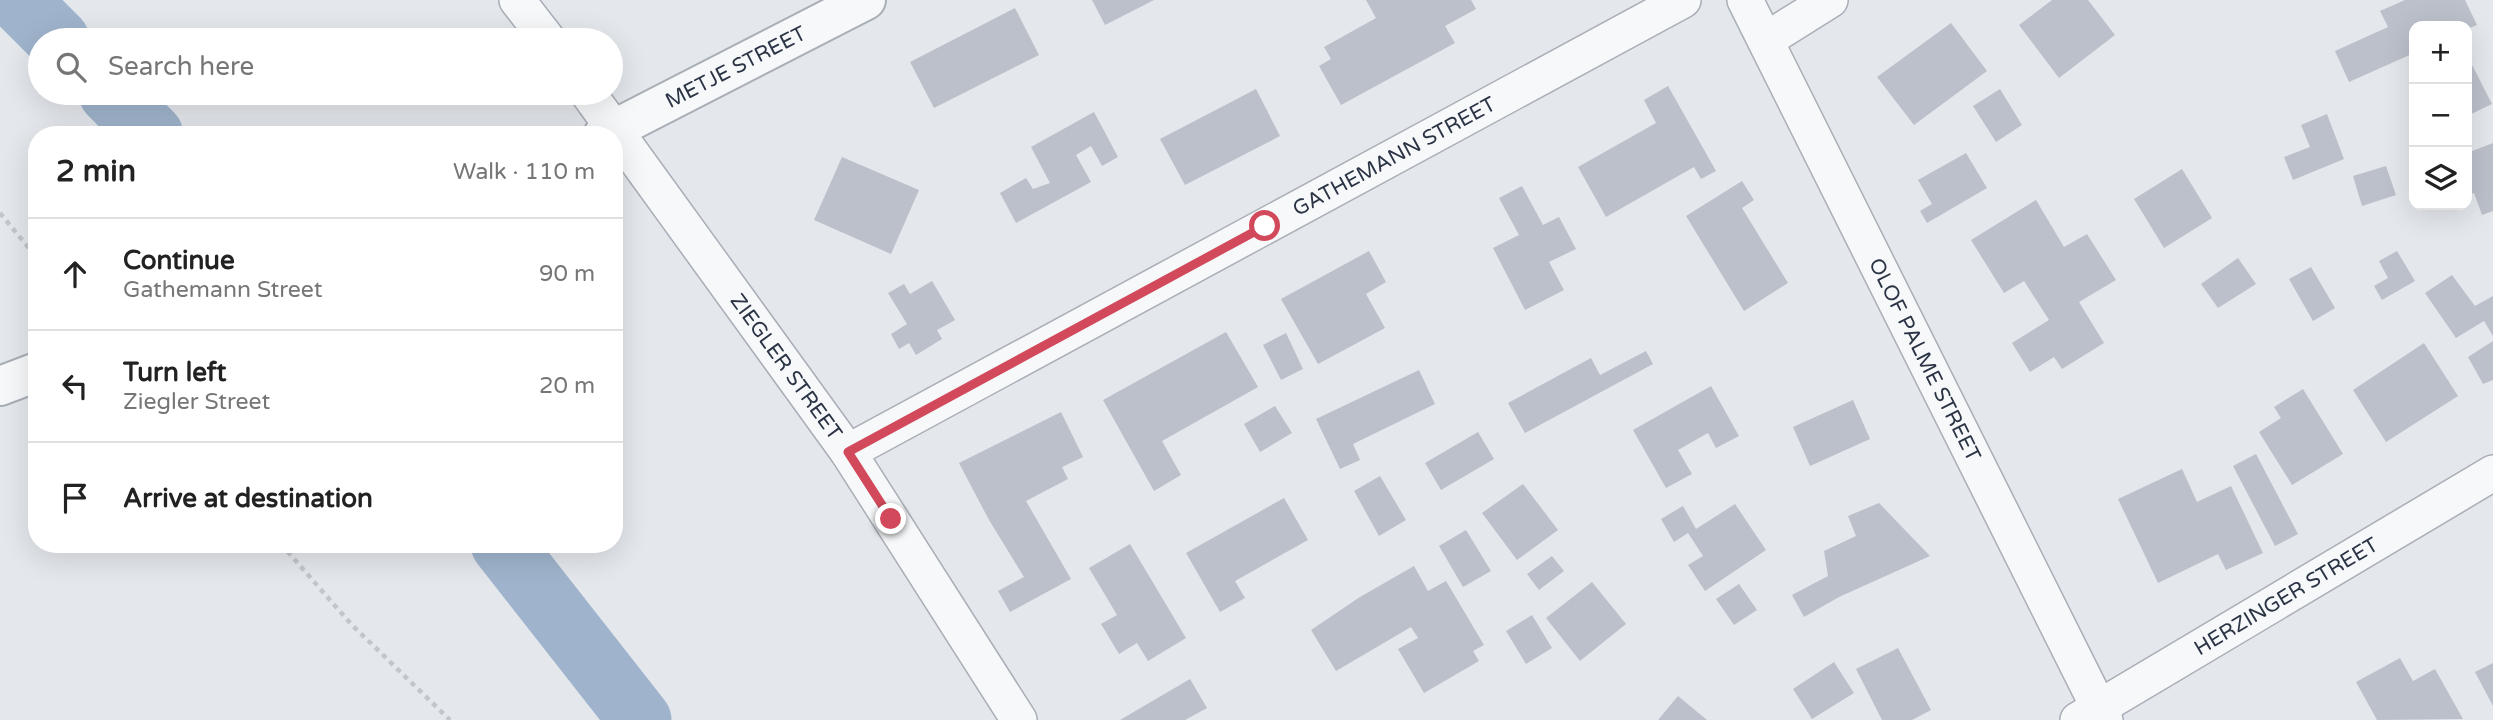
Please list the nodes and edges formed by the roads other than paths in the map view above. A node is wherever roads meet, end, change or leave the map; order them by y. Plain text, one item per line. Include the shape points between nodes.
1 (517, 0) edge
2 (866, 0) edge
3 (1683, 0) edge
4 (1745, 0) edge
5 (1830, 0) edge
6 (539, 28) edge
7 (1766, 40) junction
8 (594, 105) edge
9 (606, 126) edge
10 (621, 126) edge
11 (623, 151) edge
12 (28, 375) edge
13 (0, 386) edge
14 (848, 452) junction
15 (2493, 472) edge
16 (2094, 716) edge
17 (1019, 720) edge

1 - 6 street
2 - 10 street, METJE STREET
3 - 14 street, GATHEMANN STREET
4 - 7 street, OLOF PALME STREET
5 - 7 street
7 - 16 street, OLOF PALME STREET
8 - 9 street, ZIEGLER STREET
11 - 14 street, ZIEGLER STREET
12 - 13 street
14 - 17 street, ZIEGLER STREET
15 - 16 street, HERZINGER STREET

